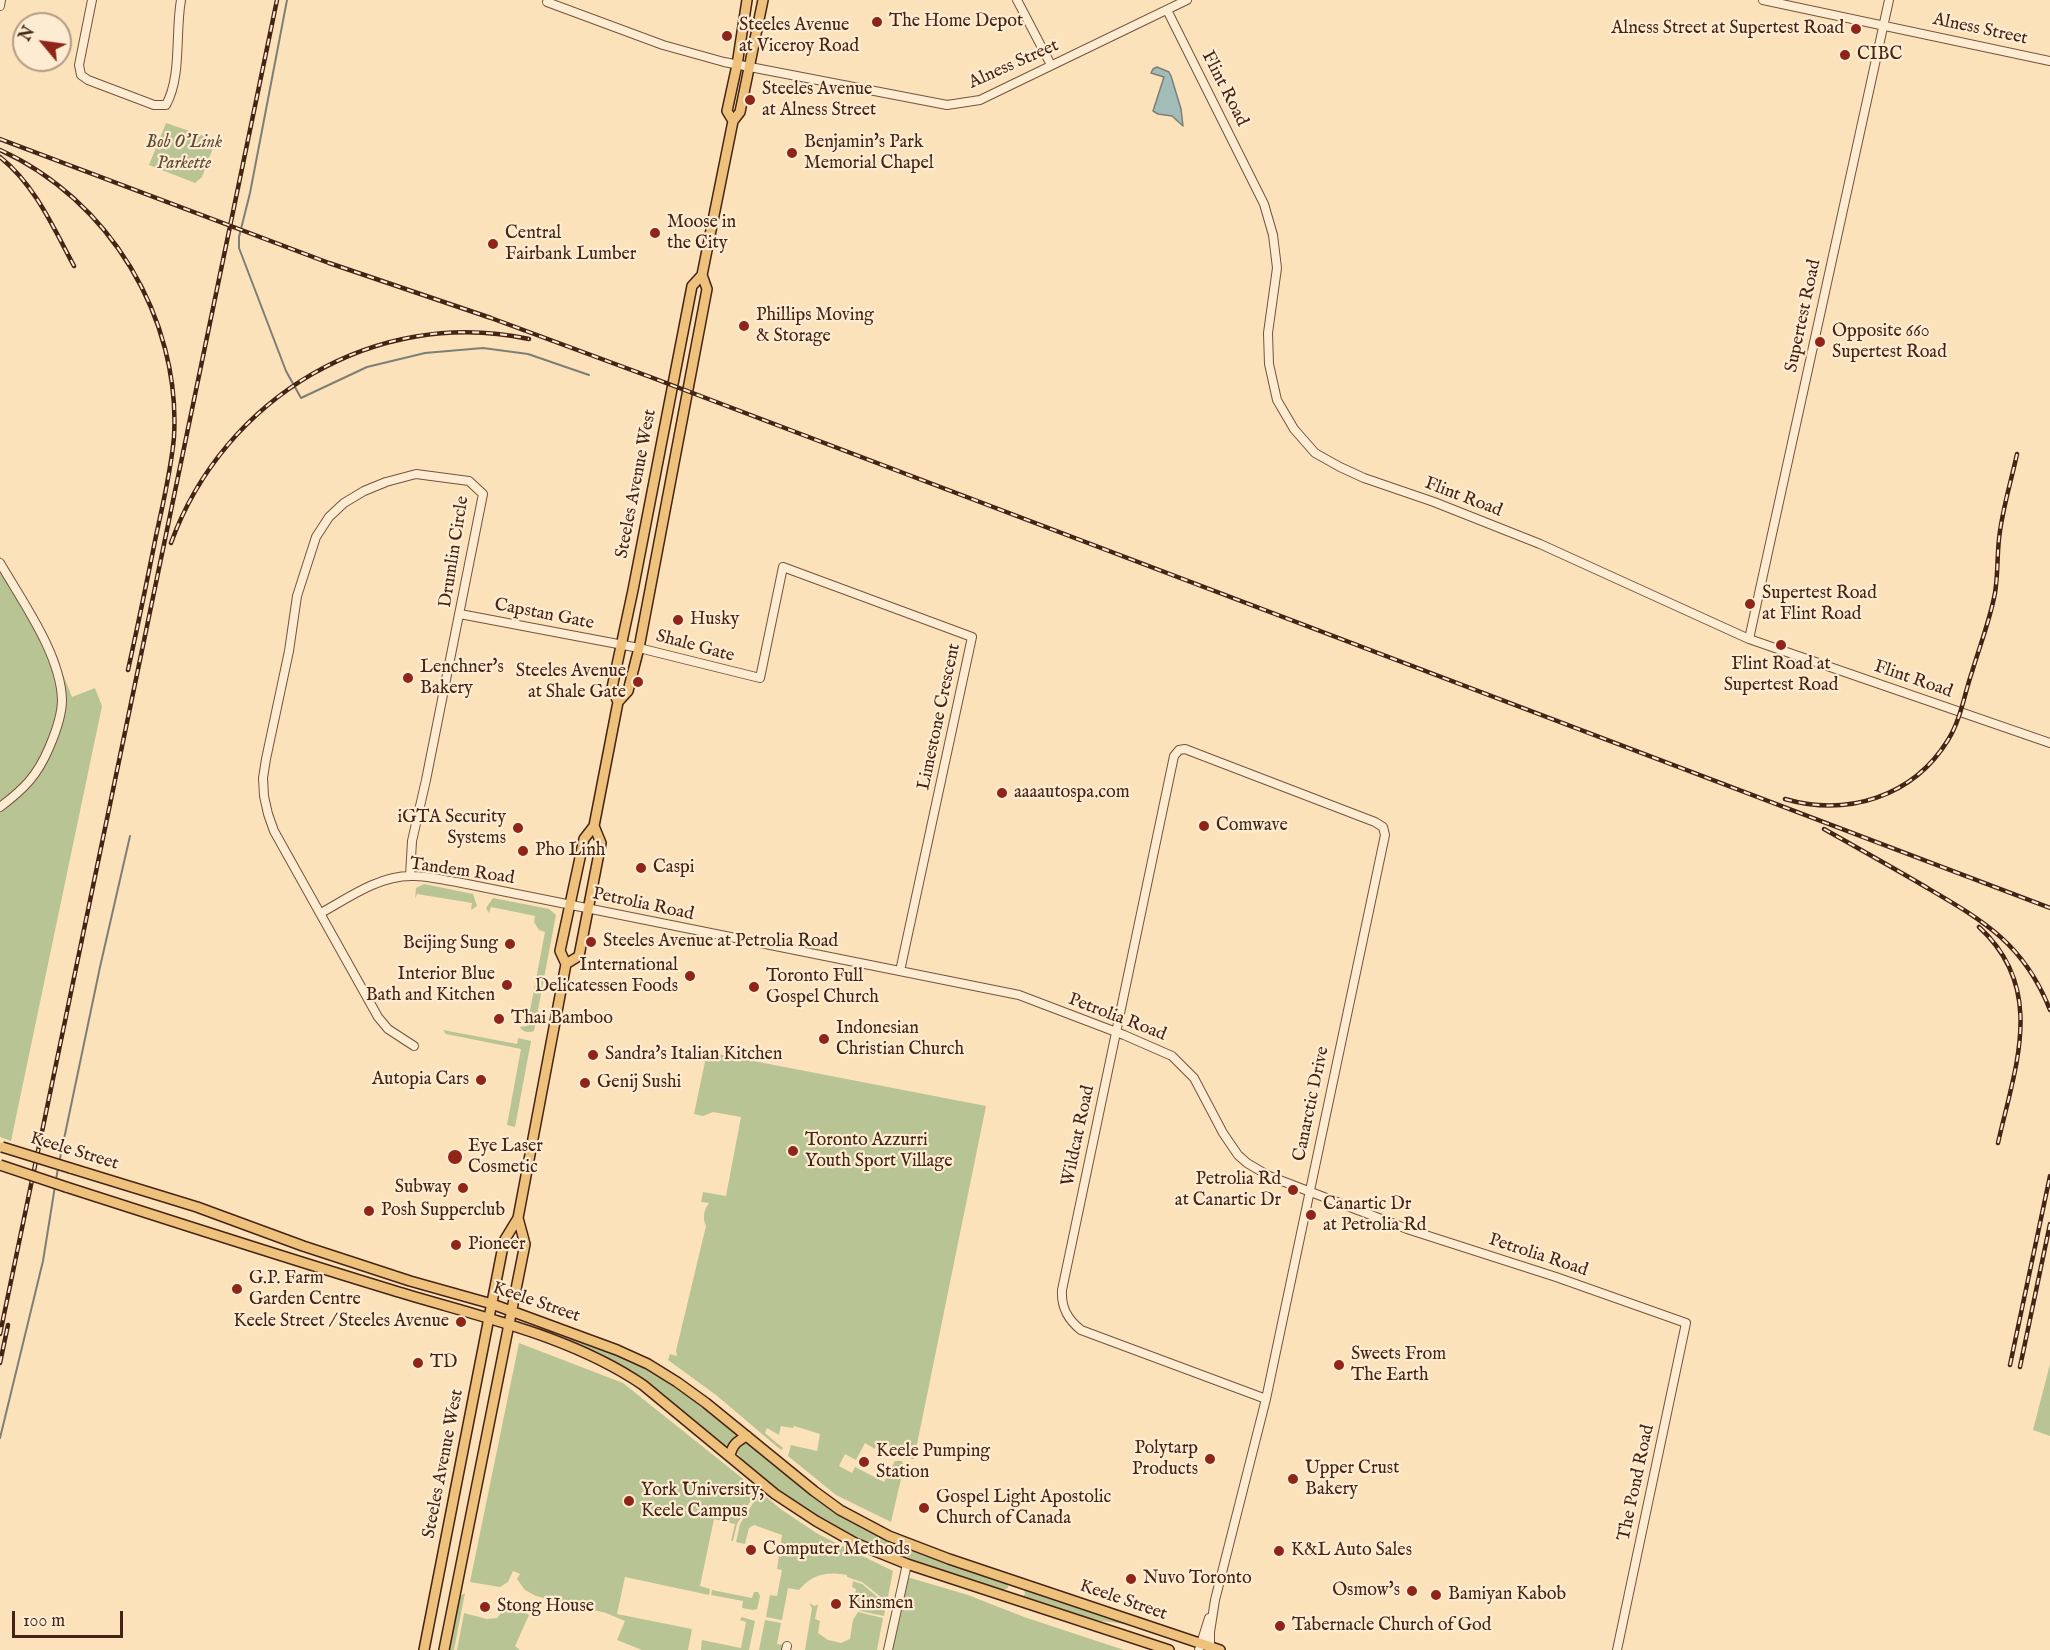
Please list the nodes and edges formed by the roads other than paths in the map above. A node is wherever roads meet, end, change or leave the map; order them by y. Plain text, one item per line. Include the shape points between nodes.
1 (1, 0) edge
2 (92, 0) edge
3 (181, 0) edge
4 (548, 0) edge
5 (747, 0) edge
6 (763, 0) edge
7 (1017, 0) edge
8 (1187, 0) edge
9 (1763, 0) edge
10 (1889, 0) edge
11 (0, 6) edge
12 (1167, 10) junction
13 (1883, 24) junction
14 (2050, 61) edge
15 (737, 65) junction
16 (1051, 65) junction
17 (750, 68) junction
18 (733, 121) junction
19 (702, 275) junction
20 (0, 563) edge
21 (460, 614) junction
22 (1749, 639) junction
23 (622, 644) junction
24 (639, 648) junction
25 (760, 678) joint
26 (618, 702) junction
27 (2050, 743) edge
28 (1179, 750) joint
29 (0, 807) edge
30 (594, 826) junction
31 (410, 876) junction
32 (570, 906) junction
33 (588, 909) junction
34 (321, 913) junction
35 (566, 964) junction
36 (900, 971) junction
37 (1116, 1032) junction
38 (414, 1046) dead end
39 (1, 1147) edge
40 (0, 1165) edge
41 (1309, 1191) junction
42 (518, 1218) junction
43 (492, 1304) junction
44 (512, 1311) junction
45 (489, 1320) junction
46 (1686, 1323) joint
47 (508, 1326) junction
48 (1266, 1399) junction
49 (747, 1436) junction
50 (730, 1456) junction
51 (907, 1564) junction
52 (1017, 1582) junction
53 (1010, 1598) junction
54 (1208, 1648) edge
55 (424, 1650) edge
56 (444, 1650) edge
57 (888, 1650) edge
58 (1169, 1650) edge
59 (1617, 1650) edge

1 - 11 street
2 - 3 street via 79,65 81,75 154,105 165,105 177,57
4 - 15 street, Alness Street via 663,45
5 - 15 main road, Steeles Avenue West
6 - 17 main road, Steeles Avenue West
7 - 16 street
8 - 12 street, Alness Street
9 - 13 street, Alness Street
10 - 13 street, Supertest Road
12 - 16 street, Alness Street
12 - 22 street, Flint Road via 1264,204 1277,268 1268,333 1269,364 1277,400 1294,429 1315,453 1364,478 1540,544
13 - 14 street, Alness Street
13 - 22 street, Supertest Road
15 - 17 street, Alness Street
15 - 18 main road, Steeles Avenue West via 727,111
16 - 17 street, Alness Street via 980,100 946,105
17 - 18 main road, Steeles Avenue West via 740,112
18 - 19 main road, Steeles Avenue West
19 - 23 main road, Steeles Avenue West via 692,286
19 - 24 main road, Steeles Avenue West via 707,288 705,300
20 - 29 street via 48,648 62,700 55,736 43,763 22,791
21 - 23 street, Capstan Gate
21 - 31 street, Drumlin Circle via 412,841
21 - 34 street, Drumlin Circle via 483,494 469,481 416,474 386,482 344,503 316,537 297,596 263,778 274,831
22 - 27 street, Flint Road
23 - 24 street, Shale Gate
23 - 26 main road, Steeles Avenue West via 612,688
24 - 25 street, Shale Gate
24 - 26 main road, Steeles Avenue West via 628,691
25 - 36 street, Limestone Crescent via 783,567 972,637
26 - 30 main road, Steeles Avenue West
28 - 37 street, Wildcat Road via 1174,756
28 - 41 street, Canarctic Drive via 1185,749 1374,822 1385,831
30 - 32 main road, Steeles Avenue West via 584,839
30 - 33 main road, Steeles Avenue West via 601,843
31 - 32 street, Tandem Road
31 - 34 street, Tandem Road via 365,888
32 - 33 street, Petrolia Road
32 - 35 main road, Steeles Avenue West via 560,951
33 - 35 main road, Steeles Avenue West via 579,956
33 - 36 street, Petrolia Road
34 - 38 street via 378,1017 388,1029
35 - 42 main road, Steeles Avenue West
36 - 37 street, Petrolia Road via 1012,993
37 - 41 street, Petrolia Road via 1159,1049 1186,1069 1199,1085 1231,1145 1247,1163
37 - 48 street, Wildcat Road via 1062,1290 1064,1309 1074,1324 1089,1334
39 - 43 main road, Keele Street, bridge via 196,1207 410,1281
40 - 45 main road, Keele Street, bridge
41 - 46 street, Petrolia Road via 1410,1230
41 - 48 street, Canarctic Drive
42 - 43 main road, Steeles Avenue West via 504,1241
42 - 44 main road, Steeles Avenue West via 525,1244
43 - 44 main road, Keele Street
43 - 45 main road, Steeles Avenue West
44 - 47 main road, Steeles Avenue West
44 - 49 main road, Keele Street via 648,1364
45 - 47 main road, Keele Street
45 - 55 main road, Steeles Avenue West
46 - 59 street, The Pond Road
47 - 50 main road, Keele Street via 606,1362 643,1385
47 - 56 main road, Steeles Avenue West
48 - 54 street, Canarctic Drive via 1215,1600
49 - 50 main road via 736,1442
49 - 52 main road, Keele Street via 814,1491 860,1521 912,1546
50 - 51 main road, Keele Street via 775,1494 816,1521 855,1543
51 - 53 main road, Keele Street
51 - 57 street
52 - 53 main road
52 - 54 main road, Keele Street
53 - 58 main road, Keele Street

